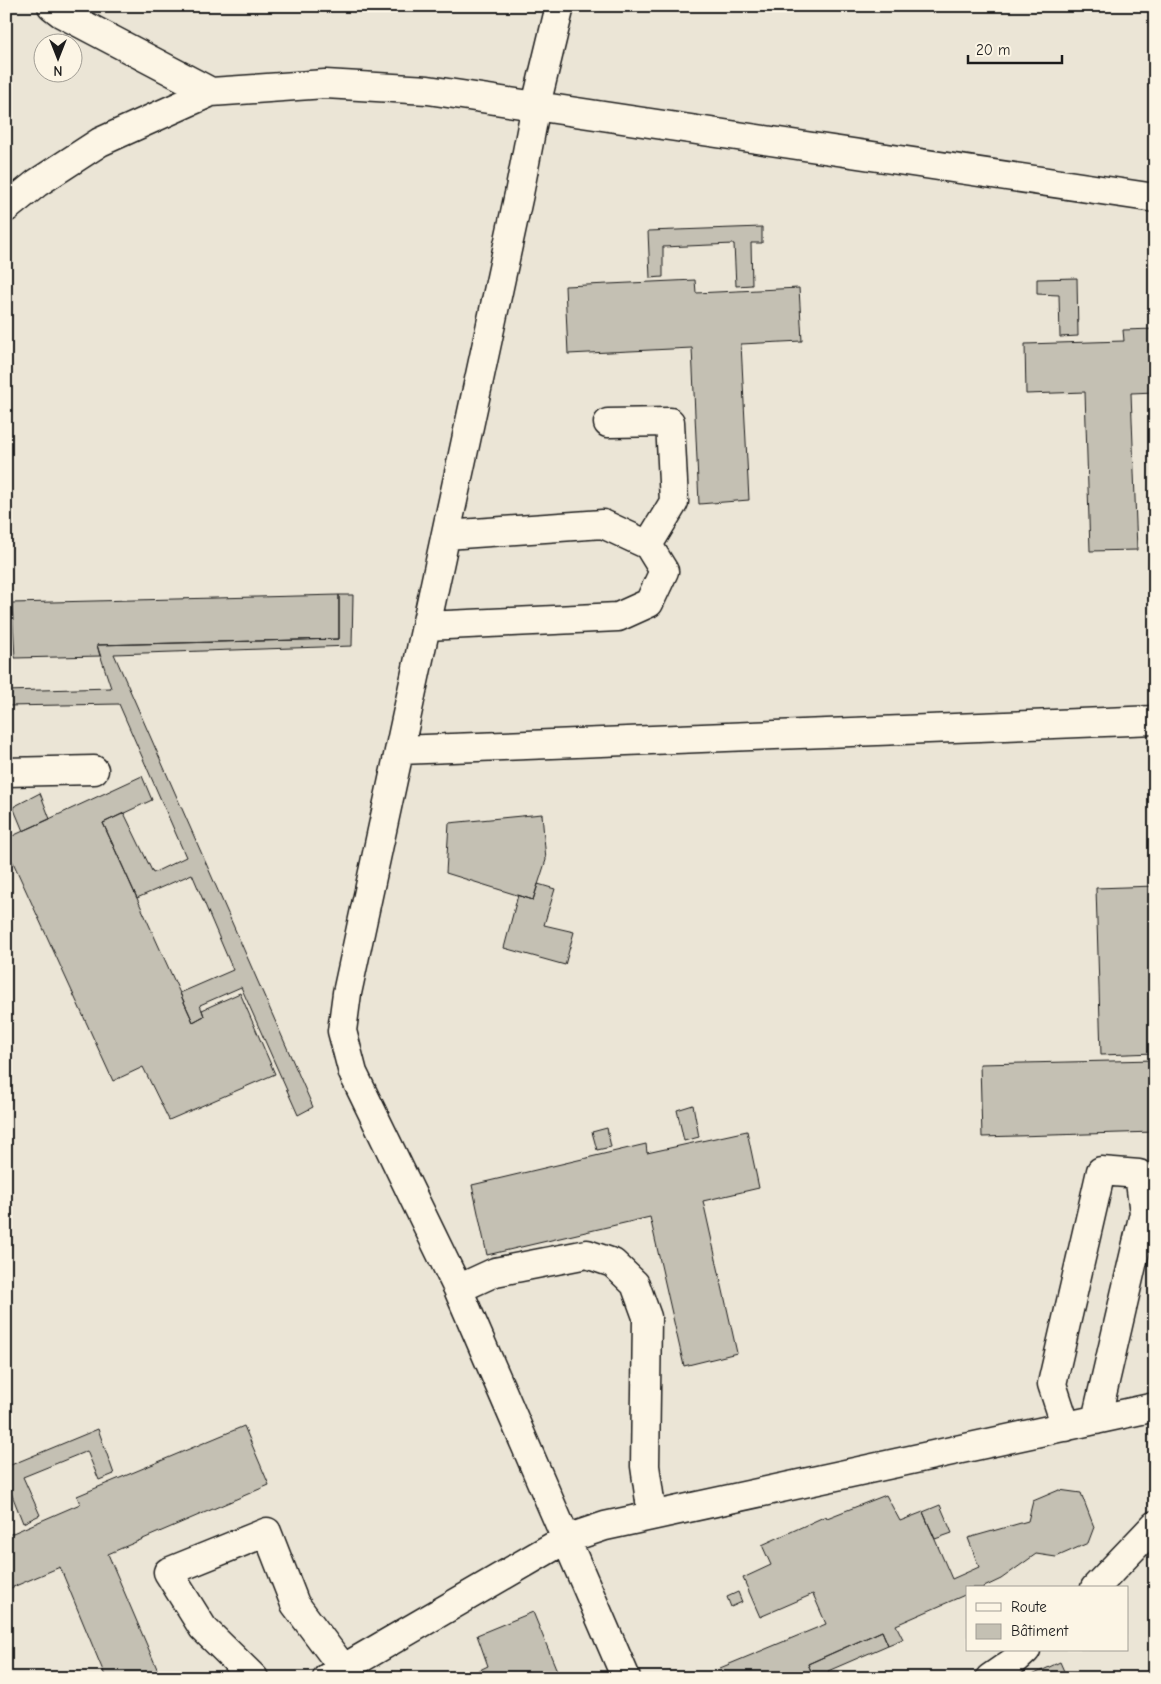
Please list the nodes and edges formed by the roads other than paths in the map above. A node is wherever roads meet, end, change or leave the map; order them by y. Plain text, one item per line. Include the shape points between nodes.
1 (52, 6) edge
2 (560, 6) edge
3 (211, 92) junction
4 (536, 105) junction
5 (1155, 198) edge
6 (6, 208) edge
7 (608, 423) dead end
8 (446, 534) junction
9 (648, 544) junction
10 (426, 626) junction
11 (1155, 720) edge
12 (400, 750) junction
13 (94, 770) dead end
14 (6, 772) edge
15 (458, 1289) junction
16 (1155, 1407) edge
17 (1096, 1420) junction
18 (1066, 1427) junction
19 (652, 1515) junction
20 (1155, 1525) edge
21 (566, 1539) junction
22 (1097, 1586) edge
23 (1024, 1652) edge
24 (339, 1675) edge
25 (254, 1678) edge
26 (626, 1678) edge
27 (990, 1678) edge

1 - 3 lane
2 - 4 lane
3 - 4 lane via 325,84 428,90
3 - 6 lane via 100,142 37,183
4 - 5 lane
4 - 8 lane
7 - 9 lane via 670,422 674,502
8 - 9 lane via 603,524
8 - 10 lane
9 - 10 lane via 664,571 649,603 618,617
10 - 12 lane
11 - 12 lane
12 - 15 lane via 347,993 342,1032 353,1073
13 - 14 lane
15 - 19 lane via 495,1272 586,1254 613,1263 635,1284 646,1317 645,1466
15 - 21 lane
16 - 17 lane
17 - 18 lane
17 - 18 lane via 1144,1213 1139,1174 1101,1171 1052,1384
18 - 19 lane
19 - 21 lane
20 - 22 lane
21 - 24 lane
21 - 26 lane
23 - 27 lane
24 - 25 lane via 295,1604 267,1532 168,1572 203,1628

